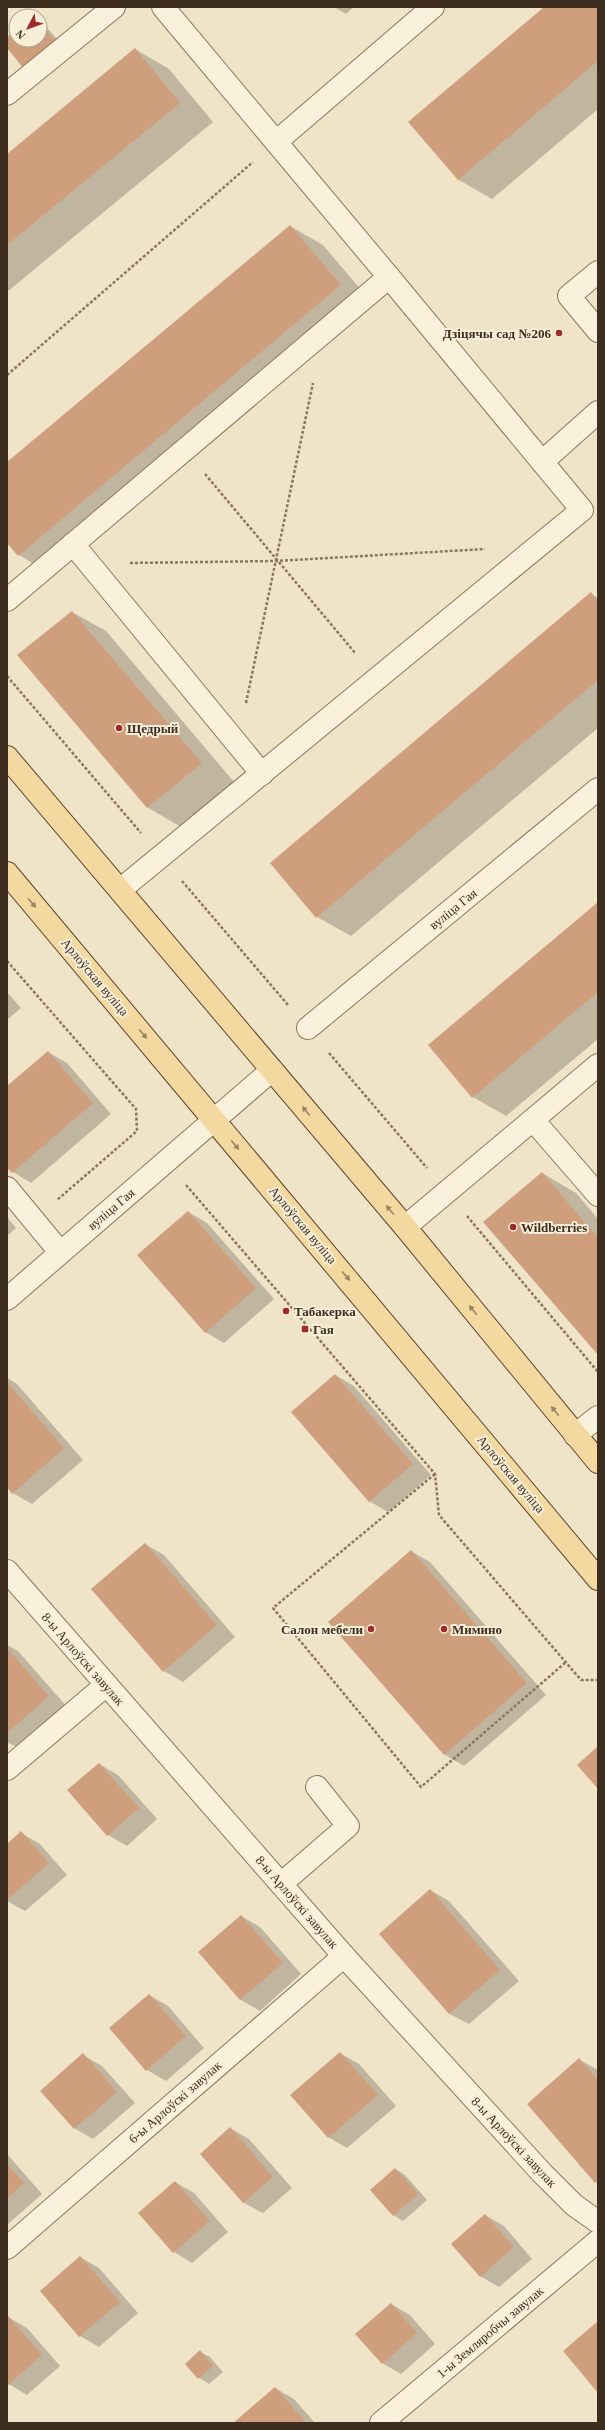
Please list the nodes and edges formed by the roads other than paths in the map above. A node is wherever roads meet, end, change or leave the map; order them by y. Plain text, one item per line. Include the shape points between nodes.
1 (114, 7) edge
2 (163, 7) edge
3 (433, 7) edge
4 (9, 88) edge
5 (276, 142) junction
6 (598, 272) edge
7 (388, 277) junction
8 (598, 331) edge
9 (598, 412) edge
10 (542, 462) junction
11 (73, 544) junction
12 (7, 600) edge
13 (7, 757) edge
14 (262, 774) junction
15 (598, 789) edge
16 (7, 873) edge
17 (120, 890) junction
18 (308, 1028) dead end
19 (598, 1065) edge
20 (272, 1070) junction
21 (214, 1120) junction
22 (533, 1120) junction
23 (7, 1188) edge
24 (598, 1195) edge
25 (405, 1227) junction
26 (60, 1252) junction
27 (7, 1299) edge
28 (598, 1417) edge
29 (576, 1436) junction
30 (598, 1462) edge
31 (7, 1572) edge
32 (598, 1579) edge
33 (106, 1685) junction
34 (7, 1769) edge
35 (317, 1787) dead end
36 (281, 1884) junction
37 (344, 1956) junction
38 (598, 2222) edge
39 (598, 2241) edge
40 (7, 2248) edge
41 (381, 2423) edge

1 - 4 street
2 - 5 street
3 - 5 street
5 - 7 street
6 - 8 street via 569,296
7 - 10 street
7 - 11 street
9 - 10 street
10 - 14 street via 582,510
11 - 12 street
11 - 14 street
13 - 17 main road
14 - 17 street
15 - 18 street, вуліца Гая
16 -> 21 main road, Арлоўская вуліца
17 - 20 main road
19 - 22 street
20 - 21 street, вуліца Гая
25 -> 20 main road
21 - 26 street, вуліца Гая
21 -> 32 main road, Арлоўская вуліца
22 - 24 street
22 - 25 street
23 - 26 street
29 -> 25 main road
26 - 27 street, вуліца Гая
28 - 29 street
29 - 30 main road
31 - 33 street, 8-ы Арлоўскі завулак
33 - 34 street
33 - 36 street, 8-ы Арлоўскі завулак
35 - 36 street via 348,1826
36 - 37 street, 8-ы Арлоўскі завулак
37 - 38 street, 8-ы Арлоўскі завулак via 540,2172 574,2205
37 - 40 street, 6-ы Арлоўскі завулак
39 - 41 street, 1-ы Земляробчы завулак

